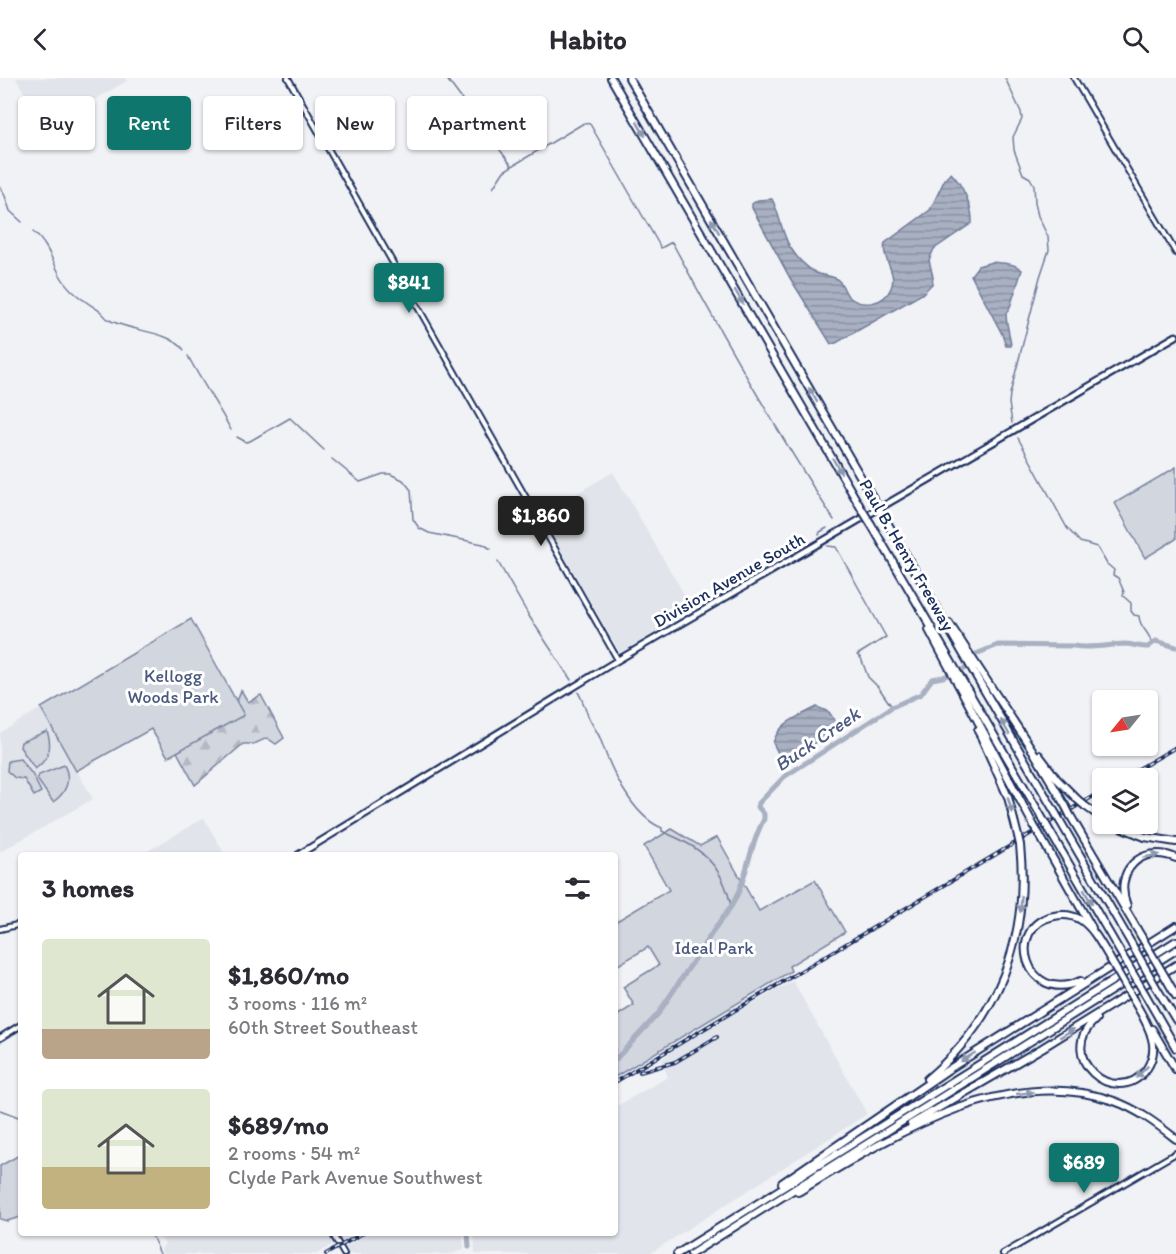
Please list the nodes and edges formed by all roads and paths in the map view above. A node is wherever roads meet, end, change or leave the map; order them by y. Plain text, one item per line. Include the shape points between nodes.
1 (288, 78) edge
2 (611, 78) edge
3 (629, 78) edge
4 (1074, 78) edge
5 (1176, 253) edge
6 (1176, 336) edge
7 (932, 633) junction
8 (618, 660) junction
9 (983, 681) junction
10 (993, 689) junction
11 (964, 693) junction
12 (1092, 811) edge
13 (1138, 834) edge
14 (1176, 844) edge
15 (303, 852) edge
16 (1176, 858) edge
17 (1176, 924) edge
18 (18, 925) edge
19 (0, 929) edge
20 (1142, 936) junction
21 (1176, 939) edge
22 (1176, 951) edge
23 (1109, 957) junction
24 (1174, 967) edge
25 (1108, 968) junction
26 (1176, 995) edge
27 (1125, 998) junction
28 (1134, 1001) junction
29 (1176, 1020) edge
30 (18, 1027) edge
31 (0, 1038) edge
32 (1176, 1048) edge
33 (1176, 1070) edge
34 (882, 1114) junction
35 (1176, 1139) edge
36 (1176, 1153) edge
37 (854, 1159) junction
38 (720, 1227) junction
39 (334, 1236) edge
40 (344, 1254) edge
41 (677, 1254) edge
42 (691, 1254) edge
43 (1003, 1254) edge

1 - 8 main road
2 -> 7 highway, Paul B. Henry Freeway, bridge
9 -> 3 highway, Paul B. Henry Freeway, bridge
4 - 5 main road
6 - 8 main road, Division Avenue South
7 - 11 highway, Paul B. Henry Freeway
7 - 11 highway
8 - 15 main road, Division Avenue South
9 - 10 highway
29 -> 9 highway, Paul B. Henry Freeway, bridge
10 - 12 highway, bridge via 1050,770
10 - 20 highway, bridge
11 - 23 highway, bridge
11 -> 32 highway, Paul B. Henry Freeway, bridge via 1044,821
11 -> 34 highway, bridge via 1001,779 1018,836 1022,876 1019,920 995,995 973,1031 947,1061
13 - 14 highway
20 -> 16 highway via 1124,900 1126,874 1146,856 1163,854
17 - 25 highway
18 - 19 main road
20 - 26 highway, bridge
21 - 38 highway
22 - 42 highway
23 - 25 highway via 1087,925 1066,915 1038,923 1026,946 1030,969 1039,979 1053,985 1072,985
23 - 28 highway, bridge
24 - 27 highway
25 -> 34 highway
28 -> 27 highway via 1152,1036 1151,1059 1136,1079 1110,1083 1096,1077 1086,1065 1083,1040 1092,1023
37 -> 27 highway
28 - 33 highway
30 - 31 main road
34 - 38 highway
37 -> 35 highway via 947,1112 997,1097 1037,1092 1084,1094 1114,1101 1144,1115
36 - 43 main road
37 - 42 highway
38 - 41 highway
39 - 40 main road

